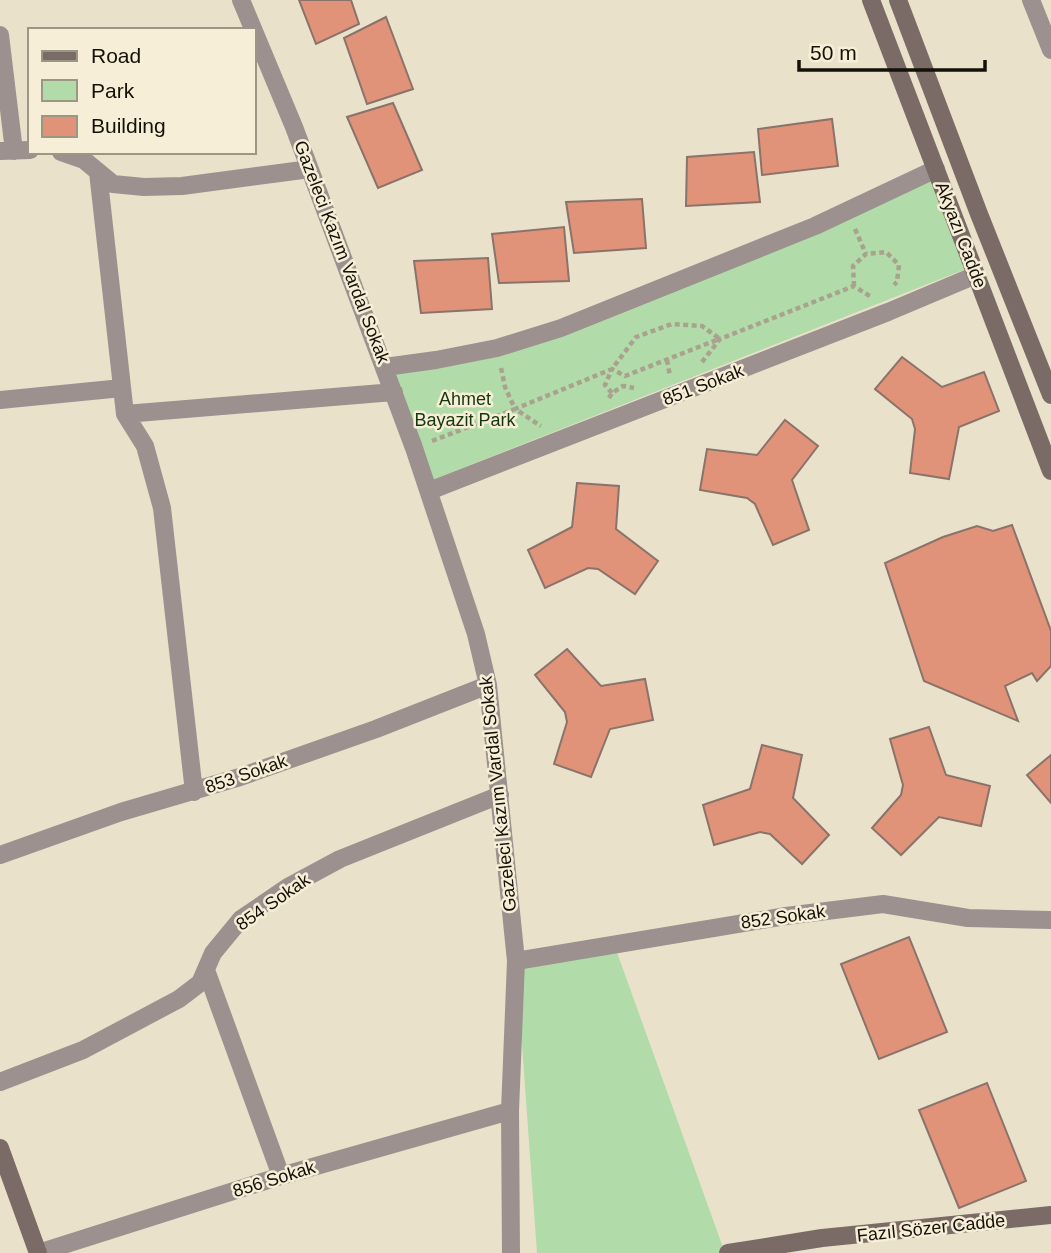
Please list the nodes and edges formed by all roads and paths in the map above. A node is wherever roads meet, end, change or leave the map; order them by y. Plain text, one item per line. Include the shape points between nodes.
1 (242, 0) edge
2 (872, 0) edge
3 (898, 0) edge
4 (1031, 0) edge
5 (253, 28) edge
6 (0, 35) edge
7 (256, 35) edge
8 (1051, 50) edge
9 (15, 151) edge
10 (67, 154) edge
11 (310, 169) junction
12 (936, 169) junction
13 (98, 172) junction
14 (848, 212) junction
15 (866, 254) junction
16 (976, 275) junction
17 (854, 286) junction
18 (886, 304) junction
19 (720, 339) junction
20 (497, 348) junction
21 (385, 367) junction
22 (697, 368) dead end
23 (612, 369) junction
24 (625, 376) junction
25 (623, 386) junction
26 (122, 388) junction
27 (636, 388) dead end
28 (394, 392) junction
29 (612, 393) junction
30 (1051, 395) edge
31 (0, 400) edge
32 (606, 404) dead end
33 (514, 409) junction
34 (125, 414) junction
35 (552, 427) dead end
36 (414, 448) junction
37 (1051, 471) edge
38 (429, 491) junction
39 (488, 685) junction
40 (194, 792) junction
41 (500, 795) junction
42 (0, 855) edge
43 (1051, 920) edge
44 (516, 961) junction
45 (206, 970) junction
46 (0, 1082) edge
47 (510, 1111) junction
48 (0, 1148) edge
49 (3, 1170) edge
50 (281, 1176) junction
51 (1051, 1215) edge
52 (38, 1253) edge
53 (511, 1253) edge
54 (728, 1253) edge

1 - 5 street, Gazeleci Kazım Vardal Sokak
2 - 12 main road, Akyazı Cadde
3 - 30 main road, Akyazı Cadde
4 - 8 street
6 - 9 street
7 - 11 street, Gazeleci Kazım Vardal Sokak
10 - 13 street
11 - 13 street via 144,187 113,184
11 - 21 street, Gazeleci Kazım Vardal Sokak
12 - 14 street
12 - 16 main road, Akyazı Cadde
13 - 26 street
14 - 15 path
14 - 20 street via 561,328
15 - 17 path via 853,266
15 - 18 path via 887,252 899,265
16 - 18 street, 851 Sokak
16 - 37 main road, Akyazı Cadde
17 - 18 path
17 - 19 path
18 - 38 street, 851 Sokak
19 - 22 path
19 - 23 path via 702,326 672,324 636,337
19 - 24 path
20 - 21 street
20 - 33 path
21 - 28 street, Gazeleci Kazım Vardal Sokak
23 - 24 path
23 - 29 path via 605,385
23 - 33 path
24 - 25 path
25 - 27 path
25 - 29 path
26 - 31 street
26 - 34 street
28 - 34 street
28 - 36 street, Gazeleci Kazım Vardal Sokak
29 - 32 path
33 - 35 path via 541,426
33 - 36 path
34 - 40 street via 145,446 162,508
36 - 38 street, Gazeleci Kazım Vardal Sokak
38 - 39 street, Gazeleci Kazım Vardal Sokak
39 - 40 street, 853 Sokak
39 - 41 street, Gazeleci Kazım Vardal Sokak
40 - 42 street, 853 Sokak via 121,812
41 - 44 street, Gazeleci Kazım Vardal Sokak
41 - 45 street, 854 Sokak via 340,859 288,887 241,919 213,953
43 - 44 street, 852 Sokak via 968,918 883,904
44 - 47 street, Gazeleci Kazım Vardal Sokak
45 - 46 street, 854 Sokak via 200,983 179,999 83,1050
45 - 50 street
47 - 50 street, 856 Sokak
47 - 53 street, Gazeleci Kazım Vardal Sokak
48 - 49 main road
49 - 52 main road
50 - 52 street, 856 Sokak
51 - 54 main road, Fazıl Sözer Cadde via 822,1238

